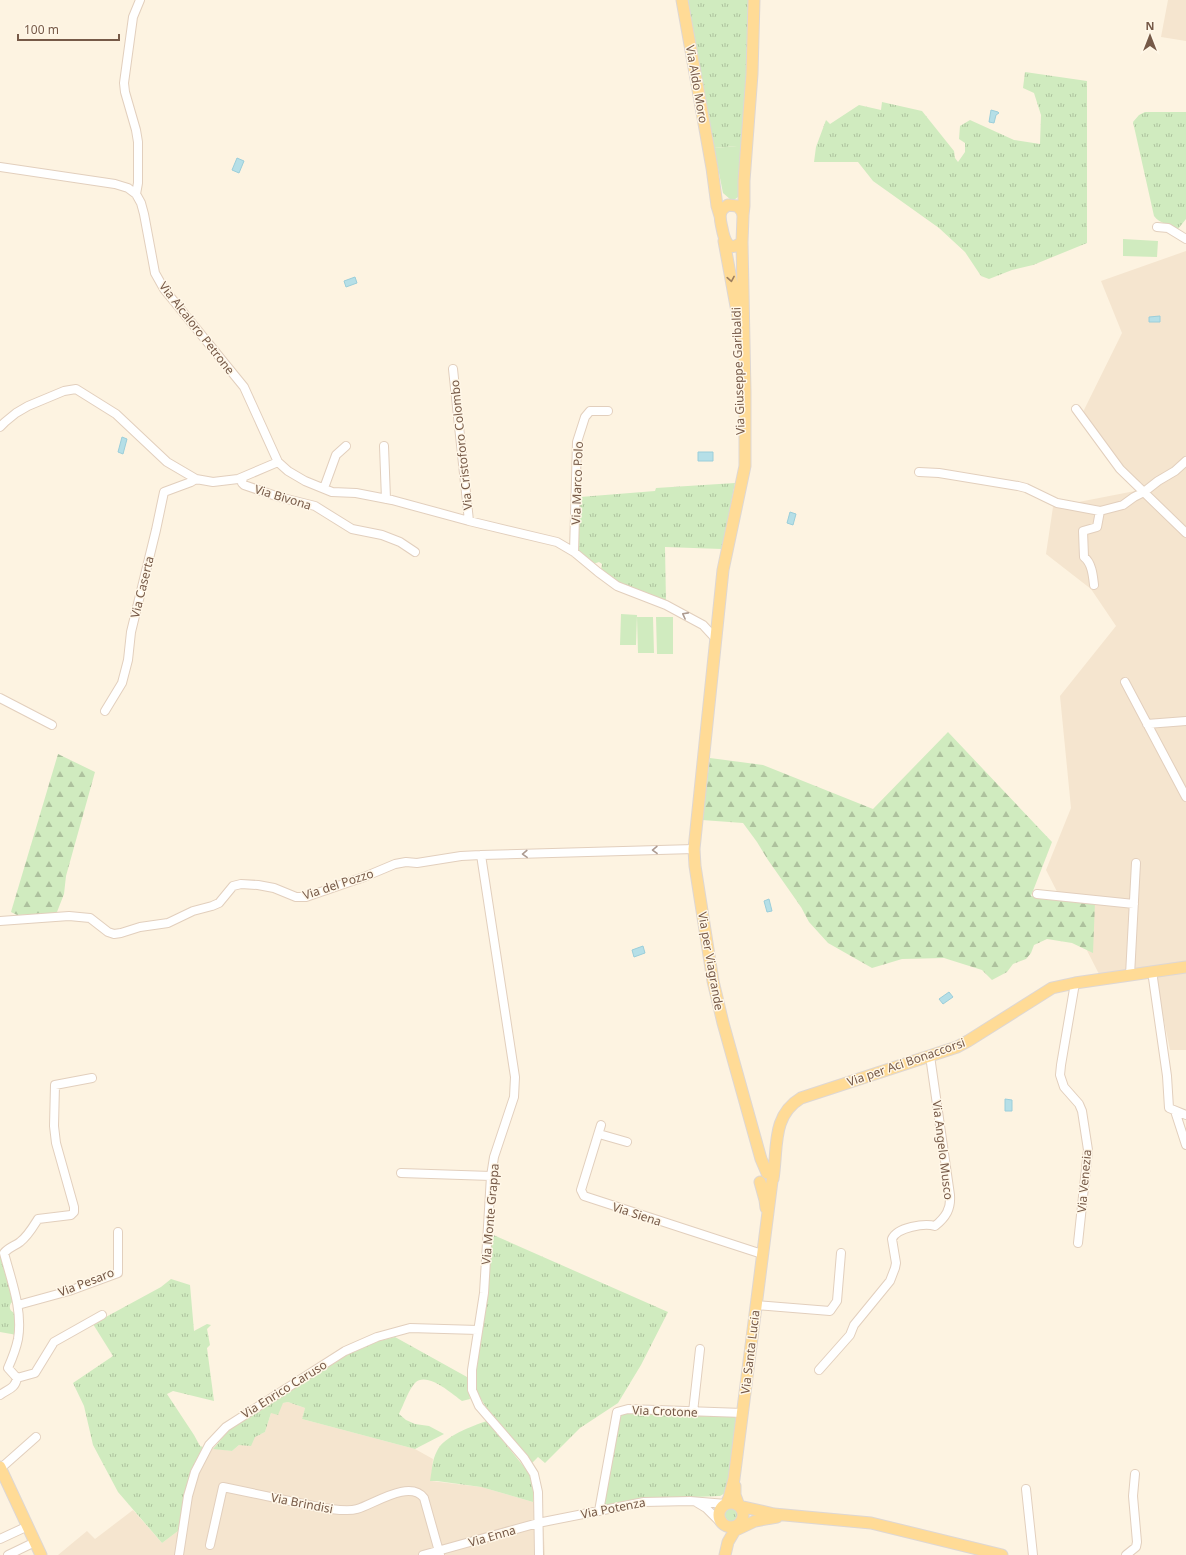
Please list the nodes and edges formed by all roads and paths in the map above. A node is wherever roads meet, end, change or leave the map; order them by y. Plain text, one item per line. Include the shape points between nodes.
1 (140, 0) edge
2 (682, 0) edge
3 (754, 0) edge
4 (0, 167) edge
5 (712, 168) junction
6 (745, 169) junction
7 (136, 194) junction
8 (732, 205) junction
9 (720, 216) junction
10 (743, 216) junction
11 (1157, 227) dead end
12 (1186, 239) edge
13 (724, 241) junction
14 (742, 242) junction
15 (453, 369) dead end
16 (1076, 409) dead end
17 (608, 411) dead end
18 (0, 427) edge
19 (346, 446) dead end
20 (384, 446) dead end
21 (1186, 461) edge
22 (278, 462) junction
23 (919, 472) dead end
24 (243, 477) junction
25 (743, 478) junction
26 (196, 479) junction
27 (324, 488) junction
28 (1144, 492) junction
29 (386, 499) junction
30 (1100, 511) junction
31 (469, 521) junction
32 (1186, 533) edge
33 (415, 552) dead end
34 (574, 552) junction
35 (1094, 585) dead end
36 (716, 638) junction
37 (1125, 682) dead end
38 (0, 698) edge
39 (105, 711) dead end
40 (1186, 721) edge
41 (1147, 724) junction
42 (52, 725) dead end
43 (704, 757) joint
44 (1176, 778) junction
45 (1186, 778) edge
46 (1186, 797) edge
47 (694, 849) junction
48 (482, 855) junction
49 (1136, 863) dead end
50 (1037, 894) dead end
51 (1134, 904) junction
52 (0, 921) edge
53 (1186, 967) edge
54 (1152, 971) junction
55 (1130, 975) junction
56 (1075, 982) junction
57 (930, 1056) junction
58 (92, 1078) dead end
59 (1175, 1111) junction
60 (1186, 1115) edge
61 (602, 1125) dead end
62 (599, 1134) junction
63 (627, 1142) dead end
64 (1186, 1144) edge
65 (401, 1173) dead end
66 (491, 1176) junction
67 (767, 1177) junction
68 (118, 1232) dead end
69 (1078, 1243) dead end
70 (841, 1253) dead end
71 (762, 1254) junction
72 (18, 1305) junction
73 (756, 1305) junction
74 (102, 1315) dead end
75 (478, 1330) junction
76 (700, 1349) dead end
77 (819, 1370) dead end
78 (17, 1378) junction
79 (0, 1395) edge
80 (693, 1412) junction
81 (743, 1413) junction
82 (36, 1437) dead end
83 (1, 1469) edge
84 (1134, 1474) dead end
85 (734, 1479) junction
86 (1026, 1488) dead end
87 (690, 1500) junction
88 (726, 1504) junction
89 (739, 1506) junction
90 (598, 1511) junction
91 (793, 1516) junction
92 (720, 1522) junction
93 (538, 1523) junction
94 (28, 1526) junction
95 (740, 1527) junction
96 (0, 1539) edge
97 (35, 1542) junction
98 (210, 1545) dead end
99 (439, 1553) edge
100 (8, 1555) edge
101 (41, 1555) edge
102 (179, 1555) edge
103 (423, 1555) edge
104 (539, 1555) edge
105 (725, 1555) edge
106 (1002, 1555) edge
107 (1033, 1555) edge
108 (1126, 1555) edge

1 - 7 street, Via Alcaloro Petrone via 133,17 124,83 138,142
2 - 5 main road, Via Aldo Moro
3 - 6 main road
4 - 7 street via 115,184
5 - 8 main road via 720,195
5 - 9 main road, Via Giuseppe Garibaldi
6 - 8 main road via 739,197
6 - 10 main road, Via Giuseppe Garibaldi
7 - 22 street, Via Alcaloro Petrone via 144,214 155,273 164,289 244,387
8 - 9 main road via 724,208
8 - 10 main road via 740,208
9 - 13 main road, Via Giuseppe Garibaldi
10 - 14 main road, Via Giuseppe Garibaldi
11 - 12 street via 1168,228
13 - 14 main road via 731,246
13 -> 25 main road, Via Giuseppe Garibaldi via 738,316
14 - 25 main road, Via Giuseppe Garibaldi via 745,392
15 - 31 street, Via Cristoforo Colombo
16 - 28 street via 1120,469
17 - 34 street, Via Marco Polo via 590,411 585,417 577,442
18 - 26 street via 28,406 76,389 116,414 167,462
19 - 27 street via 336,455
20 - 29 street
21 - 28 street via 1176,471
22 - 24 street
22 - 27 street via 305,481
23 - 30 street via 1018,486 1057,502
24 - 26 street via 223,482
24 - 33 street, Via Bivona via 244,485 279,498 315,506 352,529 382,535 400,542
25 - 36 main road, Via Giuseppe Garibaldi via 723,570
26 - 39 street, Via Caserta via 164,492 131,632 122,683
27 - 29 street via 332,492 356,493
28 - 30 street via 1123,505
28 - 32 street
29 - 31 street
30 - 35 street via 1097,527 1084,532 1084,557 1093,575
31 - 34 street via 542,537
36 -> 34 street via 703,625 690,618 617,586
36 - 43 main road, Via Giuseppe Garibaldi
37 - 41 street
38 - 42 street
40 - 41 street
41 - 44 street
43 - 47 main road, Via per Viagrande
44 - 45 street
44 - 46 street
47 -> 48 street, Via del Pozzo
47 - 67 main road, Via per Viagrande via 713,981
48 - 52 street, Via del Pozzo via 395,864 306,896 296,897 274,888 241,884 233,886 219,903 212,906 193,911 168,923 114,934 90,918 69,916
48 - 66 street, Via Monte Grappa via 515,1077 514,1097 494,1157
49 - 51 street
50 - 51 street
51 - 55 street
53 - 54 main road, Via per Aci Bonaccorsi
54 - 55 main road, Via per Aci Bonaccorsi
54 - 59 street via 1168,1076 1169,1108
55 - 56 main road, Via per Aci Bonaccorsi
56 - 57 main road, Via per Aci Bonaccorsi via 1042,993 968,1041
56 - 69 street, Via Venezia via 1060,1075 1064,1087 1079,1104 1088,1150
57 - 67 main road, Via per Aci Bonaccorsi via 792,1103 780,1122 776,1159
57 - 77 street, Via Angelo Musco via 950,1195 949,1210 935,1226 920,1225 894,1235 892,1238 895,1268 890,1281 854,1325 850,1335
58 - 72 street via 55,1085 56,1142 74,1212 71,1215 38,1219 20,1242 4,1253
59 - 60 street
59 - 64 street
61 - 62 street, Via Siena
62 - 63 street
62 - 71 street, Via Siena via 582,1190 584,1196
65 - 66 street
66 - 75 street, Via Monte Grappa via 484,1293
67 - 71 main road, Via Santa Lucia via 767,1225
68 - 72 street, Via Pesaro via 118,1273
70 - 73 street via 837,1301 830,1311
71 - 73 main road, Via Santa Lucia
72 - 78 street via 18,1338 8,1368
73 - 81 main road, Via Santa Lucia
74 - 78 street via 54,1342 35,1373
75 - 93 street, Via Monte Grappa via 471,1379 473,1394 482,1410 524,1458 534,1474 538,1492
75 - 102 street, Via Enrico Caruso via 410,1328 377,1337 345,1351 226,1427 209,1445 195,1472 188,1496
76 - 80 street
78 - 79 street via 13,1388
80 - 81 street, Via Crotone
80 - 90 street, Via Crotone via 628,1409 617,1412
81 - 85 main road, Via Santa Lucia
82 - 83 street
83 - 94 main road
84 - 108 street via 1137,1542
85 - 88 main road
85 - 89 main road
86 - 107 street
87 - 88 street, Via Potenza
87 - 90 street, Via Potenza via 644,1502
87 - 92 street via 706,1508
88 - 89 main road via 733,1503
88 - 92 main road via 719,1512
89 - 91 main road
89 - 95 main road via 743,1514
90 - 93 street, Via Potenza
91 - 95 main road via 765,1519
91 - 106 main road via 871,1523
92 - 95 main road via 727,1527
92 - 105 main road via 725,1539
93 - 99 street, Via Enna
93 - 104 street, Via Monte Grappa
94 - 96 street
94 - 97 main road
95 - 105 main road via 728,1542
97 - 100 street
97 - 101 main road
98 - 99 street, Via Brindisi via 223,1486 338,1510 357,1509 389,1495 407,1491 422,1494
99 - 103 street, Via Enna

